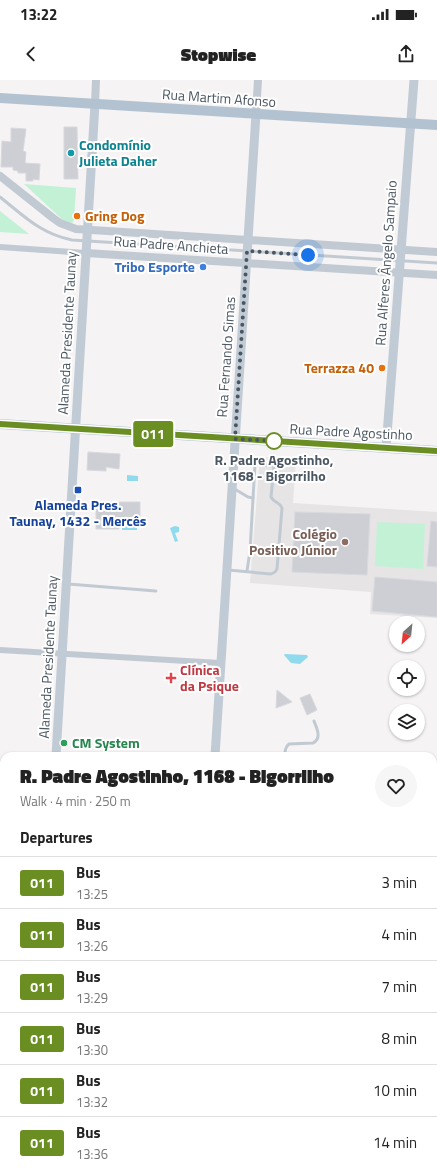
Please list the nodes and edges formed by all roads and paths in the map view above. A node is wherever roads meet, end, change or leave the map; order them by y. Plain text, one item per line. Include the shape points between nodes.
1 (96, 80) edge
2 (258, 80) edge
3 (414, 80) edge
4 (0, 98) edge
5 (95, 104) junction
6 (256, 114) junction
7 (411, 124) junction
8 (437, 125) edge
9 (0, 176) edge
10 (0, 197) edge
11 (87, 231) junction
12 (248, 240) junction
13 (86, 241) junction
14 (0, 247) edge
15 (401, 250) junction
16 (247, 251) junction
17 (437, 252) edge
18 (86, 253) junction
19 (400, 261) junction
20 (246, 263) junction
21 (437, 263) edge
22 (400, 272) junction
23 (437, 275) edge
24 (0, 424) edge
25 (75, 429) junction
26 (235, 439) junction
27 (386, 448) junction
28 (437, 451) edge
29 (232, 488) junction
30 (253, 498) junction
31 (226, 570) junction
32 (247, 571) junction
33 (66, 584) junction
34 (156, 591) dead end
35 (0, 650) edge
36 (62, 653) junction
37 (220, 663) junction
38 (314, 721) dead end
39 (56, 752) edge
40 (215, 752) edge
41 (285, 752) edge

1 - 5 street, Alameda Presidente Taunay
2 - 6 street, Rua Fernando Simas
3 - 7 main road, Rua Alferes Ângelo Sampaio
4 - 5 main road, Rua Martim Afonso
5 - 6 main road, Rua Martim Afonso
5 - 11 main road, Alameda Presidente Taunay
6 - 7 main road, Rua Martim Afonso
6 - 12 main road, Rua Fernando Simas
7 - 8 main road, Rua Martim Afonso
7 - 15 main road, Rua Alferes Ângelo Sampaio
9 - 11 street, Rua Padre Anchieta via 60,224
10 - 13 lane via 46,232 72,240
11 - 12 street, Rua Padre Anchieta
11 - 13 main road, Alameda Presidente Taunay
12 - 15 street, Rua Padre Anchieta
12 - 16 main road, Rua Fernando Simas
13 - 16 lane
13 - 18 main road, Alameda Presidente Taunay
14 - 18 street, Rua Padre Anchieta
15 - 17 street, Rua Padre Anchieta
15 - 19 main road, Rua Alferes Ângelo Sampaio
16 - 19 lane
16 - 20 main road, Rua Fernando Simas
18 - 20 street, Rua Padre Anchieta
18 - 25 main road, Alameda Presidente Taunay
19 - 21 lane
19 - 22 main road, Rua Alferes Ângelo Sampaio
20 - 22 street, Rua Padre Anchieta
20 - 26 main road, Rua Fernando Simas
22 - 23 street, Rua Padre Anchieta
22 - 27 main road, Rua Alferes Ângelo Sampaio
24 - 25 main road, Rua Padre Agostinho
25 - 26 main road, Rua Padre Agostinho
25 - 33 main road, Alameda Presidente Taunay
26 - 27 main road, Rua Padre Agostinho
26 - 29 main road, Rua Fernando Simas
27 - 28 main road, Rua Padre Agostinho
29 - 30 lane
29 - 31 main road, Rua Fernando Simas
30 - 32 lane
30 - 32 lane via 255,464 274,466 271,498 282,508 277,569 271,574
31 - 32 lane
31 - 37 main road, Rua Fernando Simas
33 - 34 lane
33 - 36 main road, Alameda Presidente Taunay
35 - 36 street
36 - 37 street
36 - 39 main road, Alameda Presidente Taunay
37 - 40 main road, Rua Fernando Simas
38 - 41 lane via 318,734 317,741 289,744

